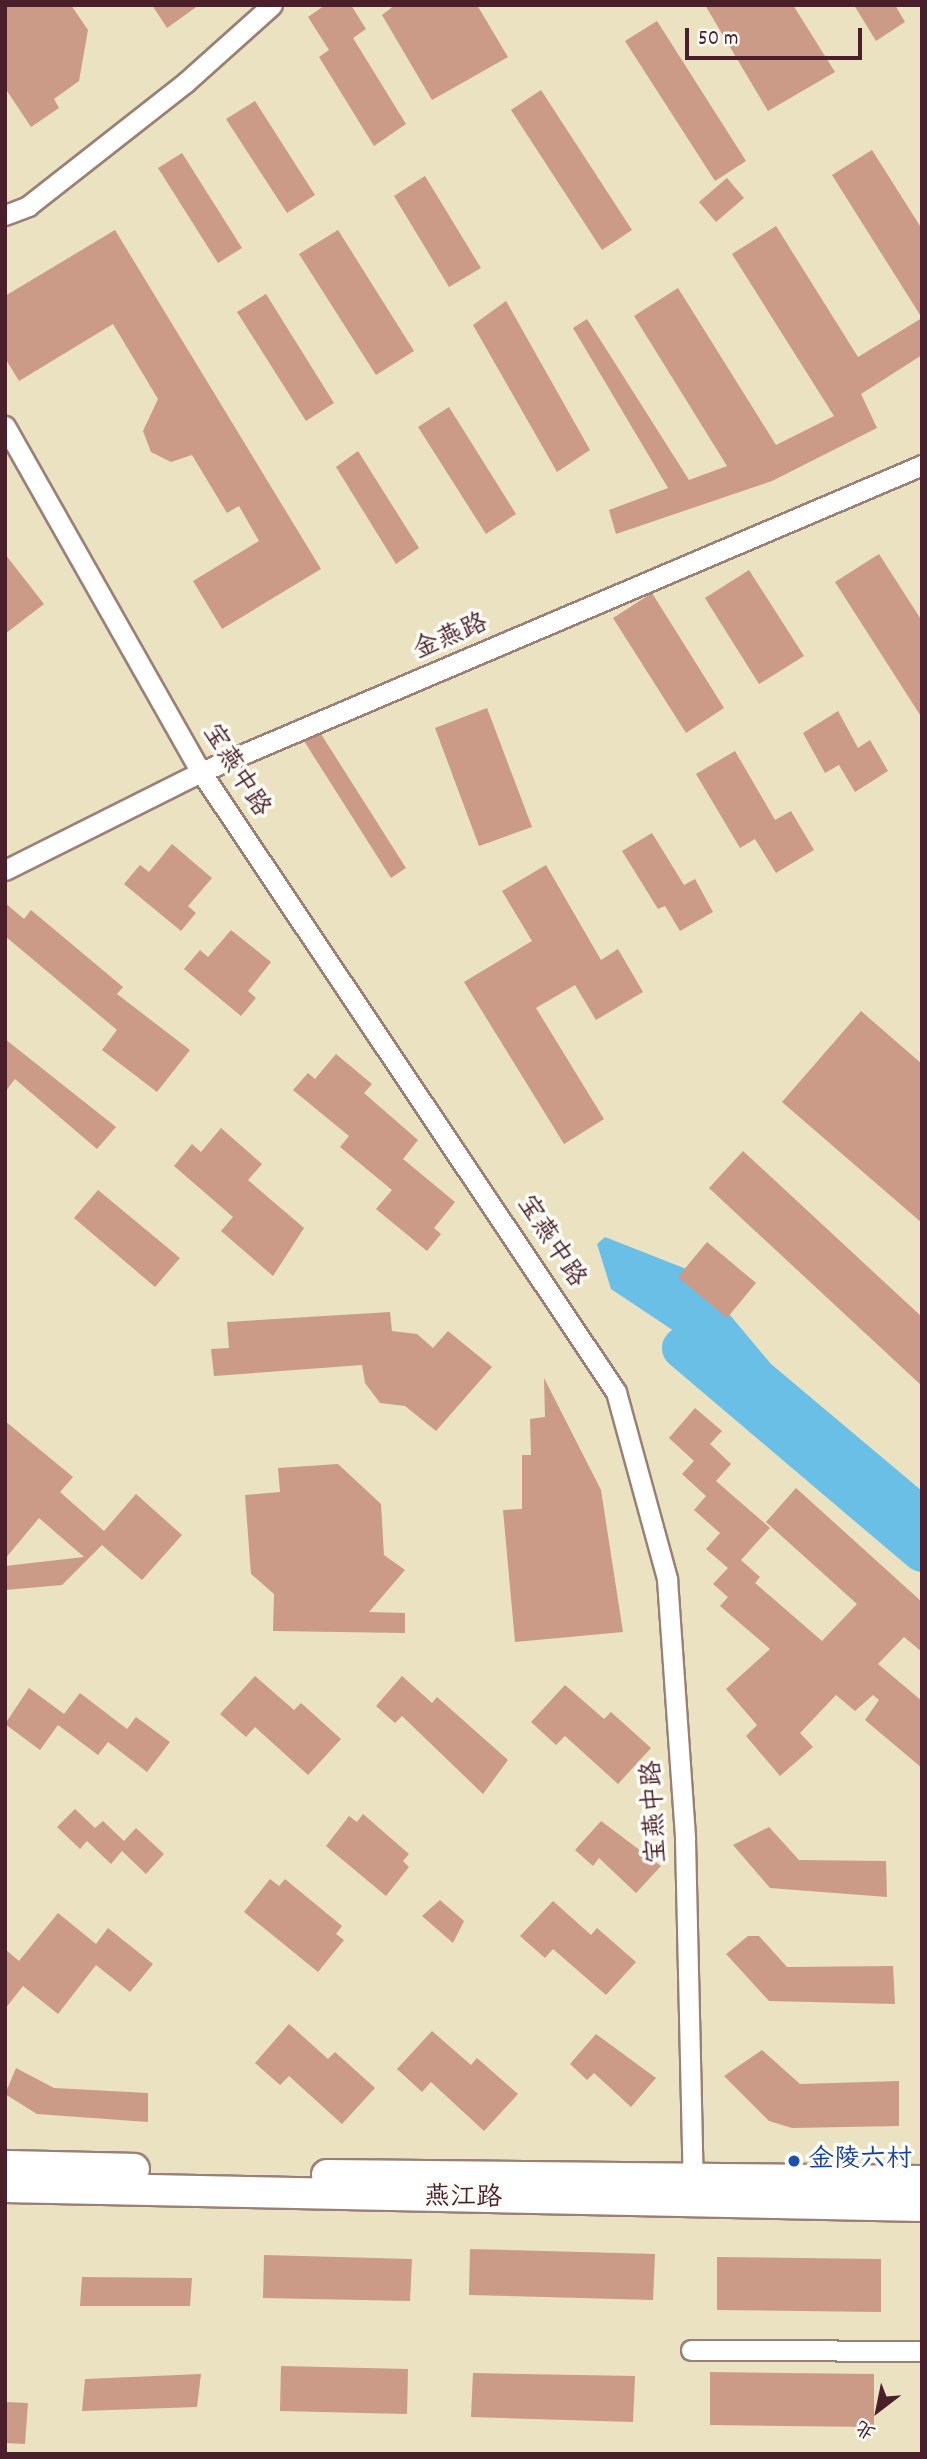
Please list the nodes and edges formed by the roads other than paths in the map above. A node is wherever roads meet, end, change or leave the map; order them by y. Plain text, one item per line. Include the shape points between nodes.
1 (272, 5) edge
2 (5, 215) edge
3 (5, 426) edge
4 (922, 464) edge
5 (201, 772) junction
6 (5, 870) edge
7 (5, 2166) edge
8 (922, 2181) edge
9 (5, 2187) edge
10 (693, 2192) junction
11 (922, 2206) edge
12 (691, 2350) dead end
13 (922, 2351) edge

1 - 2 street via 186,82 27,206
3 - 5 street, 宝燕中路
4 - 5 street, 金燕路
5 - 6 street, 金燕路
5 - 10 street, 宝燕中路 via 616,1392 667,1579 685,1839
7 - 10 main road
8 - 10 main road
9 - 10 main road, 燕江路
10 - 11 main road, 燕江路
12 - 13 street

